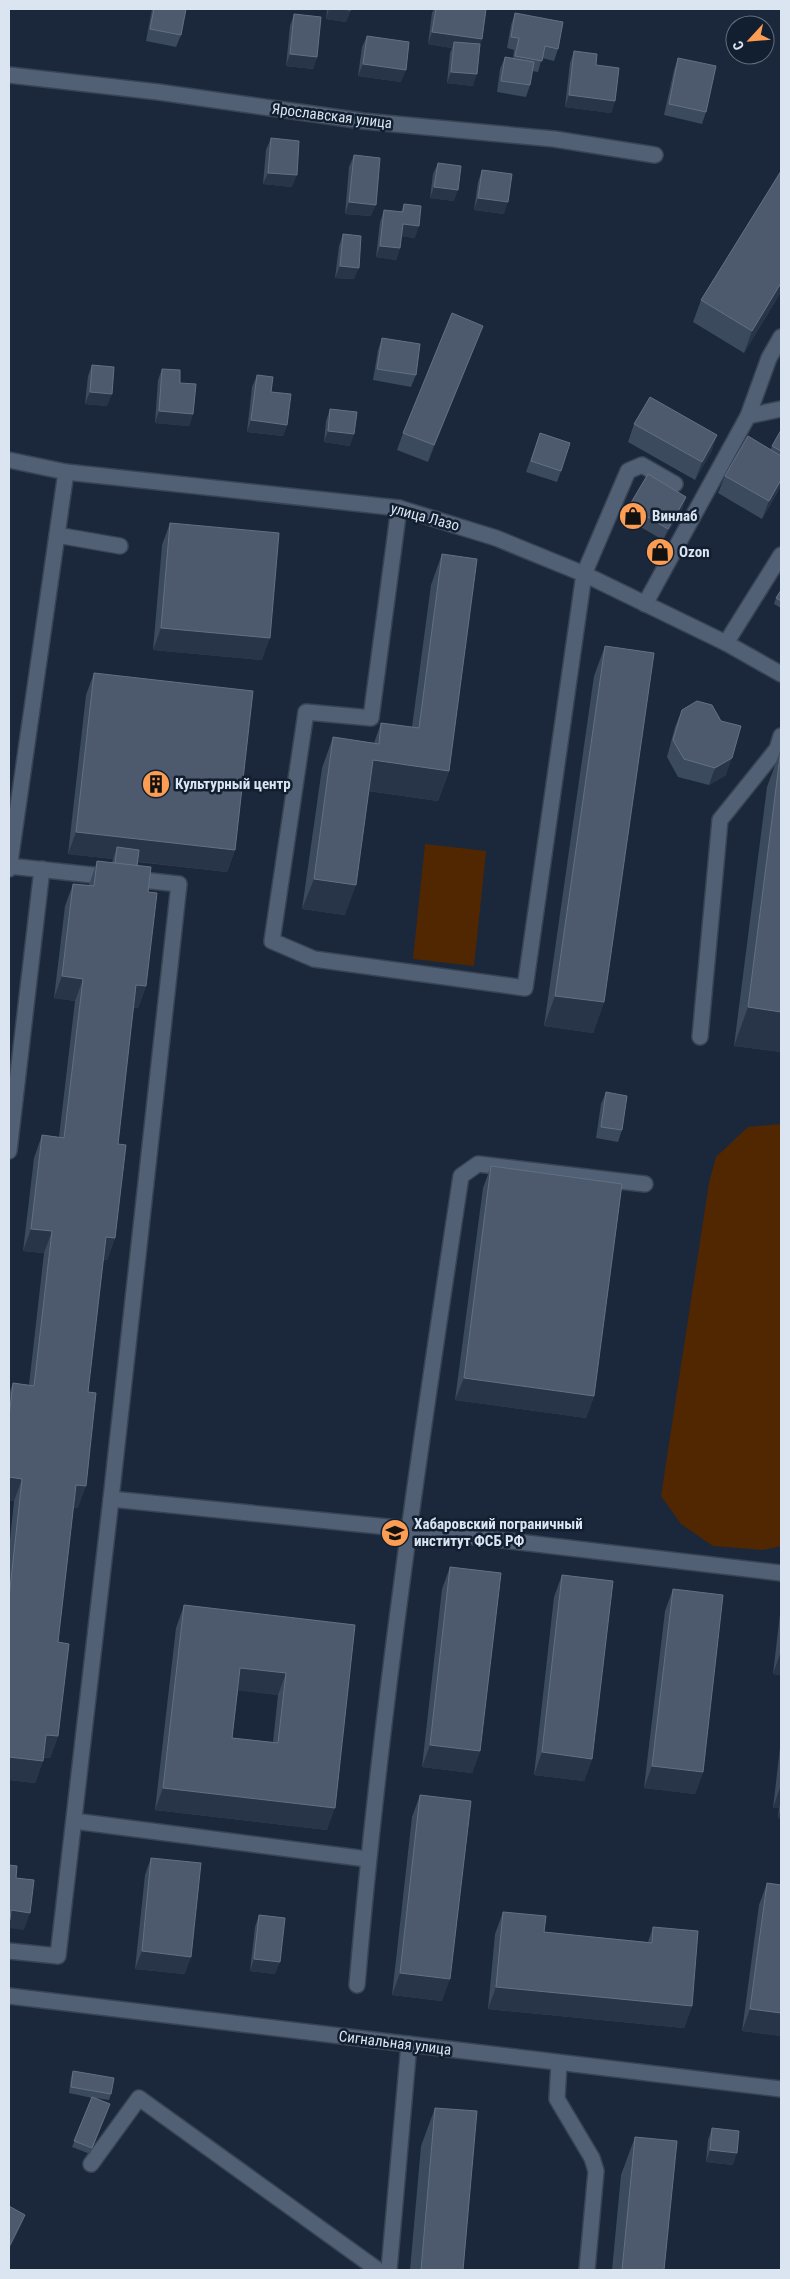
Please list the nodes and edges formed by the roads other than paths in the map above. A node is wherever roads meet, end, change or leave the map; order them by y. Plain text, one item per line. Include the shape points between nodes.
1 (9, 76) edge
2 (654, 155) dead end
3 (781, 338) edge
4 (781, 409) edge
5 (748, 416) junction
6 (9, 460) edge
7 (66, 472) junction
8 (675, 484) dead end
9 (399, 508) junction
10 (57, 535) junction
11 (120, 546) dead end
12 (781, 554) edge
13 (584, 574) junction
14 (645, 604) junction
15 (726, 643) junction
16 (781, 674) edge
17 (781, 736) edge
18 (9, 867) edge
19 (42, 868) junction
20 (110, 876) edge
21 (133, 879) edge
22 (700, 1037) dead end
23 (9, 1151) edge
24 (645, 1184) dead end
25 (112, 1499) junction
26 (408, 1529) junction
27 (781, 1573) edge
28 (74, 1821) junction
29 (368, 1859) junction
30 (9, 1951) edge
31 (357, 1985) dead end
32 (9, 1996) edge
33 (409, 2044) junction
34 (559, 2063) junction
35 (781, 2090) edge
36 (91, 2164) dead end
37 (378, 2270) edge
38 (389, 2270) edge
39 (586, 2270) edge

1 - 2 street, Ярославская улица via 158,92 363,121 554,139
3 - 5 street via 769,358
4 - 5 street
5 - 14 street
6 - 7 street, улица Лазо
7 - 9 street, улица Лазо
7 - 10 street
8 - 13 street via 642,465 628,471
9 - 13 street, улица Лазо via 496,538
9 - 13 street via 371,718 306,712 272,941 314,959 526,988
10 - 11 street
10 - 18 street
12 - 15 street
13 - 14 street, улица Лазо
14 - 15 street, улица Лазо
15 - 16 street, улица Лазо
17 - 22 street via 777,749 720,820
18 - 19 street
19 - 20 street
19 - 23 street
21 - 25 street via 179,884
24 - 26 street via 478,1164 461,1176
25 - 26 street
25 - 28 street
26 - 27 street
26 - 29 street
28 - 29 street
28 - 30 street via 58,1956
29 - 31 street
32 - 33 street, Сигнальная улица
33 - 34 street, Сигнальная улица
33 - 38 street
34 - 35 street, Сигнальная улица
34 - 39 street via 557,2099 596,2170
36 - 37 street via 140,2098

